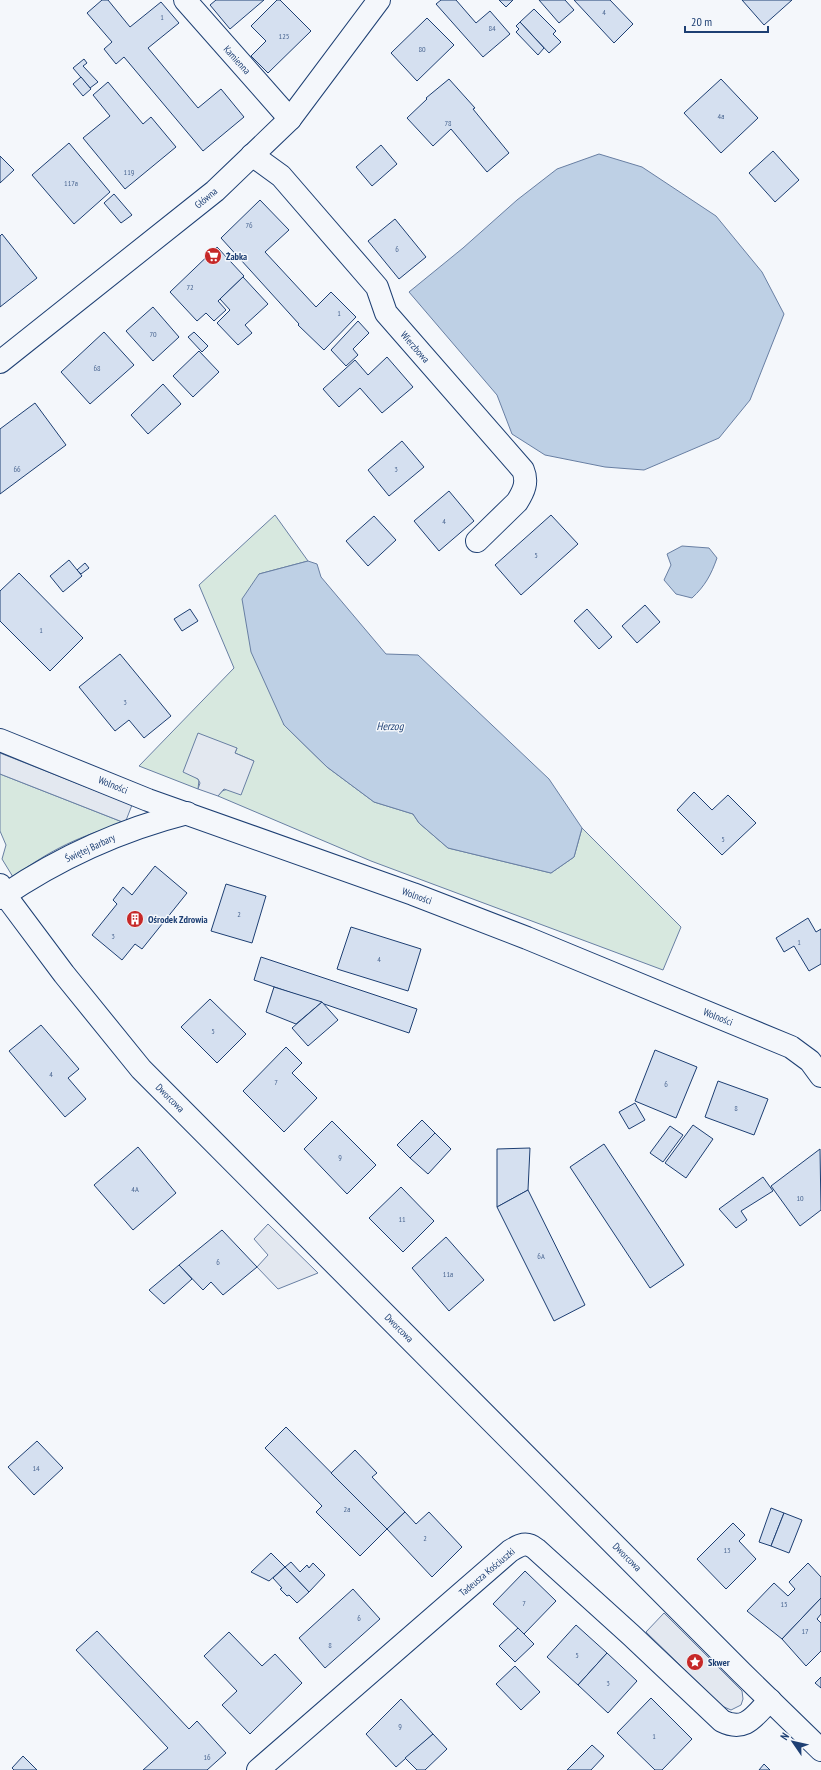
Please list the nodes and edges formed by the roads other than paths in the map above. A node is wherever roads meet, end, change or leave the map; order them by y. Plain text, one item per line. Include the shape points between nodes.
1 (185, 0) edge
2 (379, 0) edge
3 (290, 119) junction
4 (252, 155) junction
5 (0, 362) edge
6 (477, 541) dead end
7 (0, 740) edge
8 (186, 813) junction
9 (2, 893) edge
10 (817, 1062) edge
11 (770, 1700) junction
12 (821, 1750) edge
13 (258, 1770) edge

1 - 3 street, Kamienna
2 - 3 street, Główna
3 - 4 street, Główna
4 - 5 street, Główna via 215,191
4 - 6 street, Wierzbowa via 281,176 362,269 377,287 386,313 523,470 526,478 517,502
7 - 8 street, Wolności
8 - 9 street, Świętej Barbary via 127,830 74,854
8 - 10 street, Wolności via 413,894 527,938 790,1047
9 - 11 street, Dworcowa via 141,1068
11 - 12 street, Dworcowa
11 - 13 street, Tadeusza Kościuszki via 746,1724 731,1726 722,1721 536,1549 529,1544 521,1544

